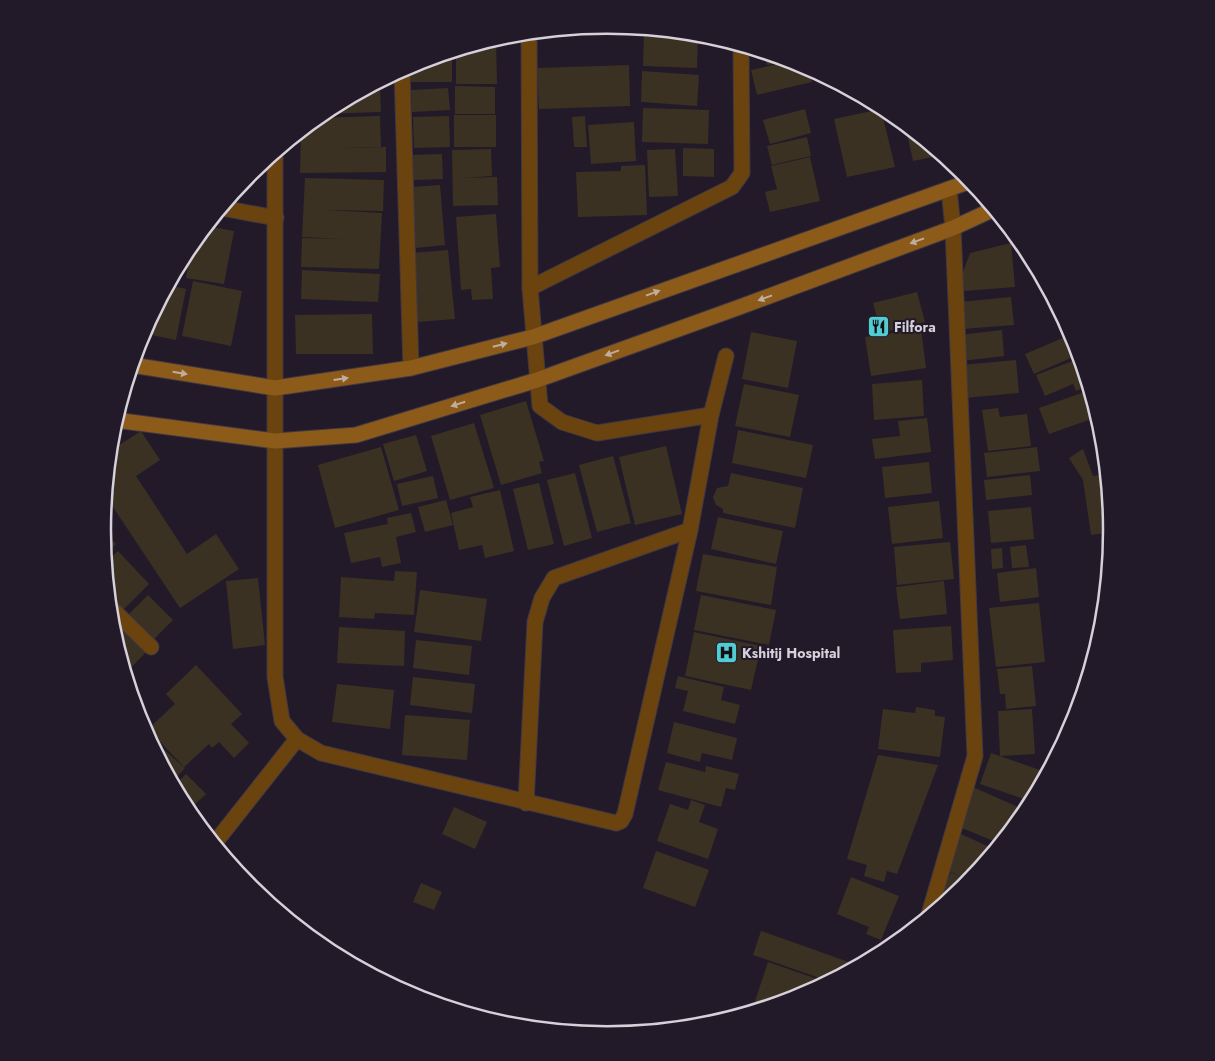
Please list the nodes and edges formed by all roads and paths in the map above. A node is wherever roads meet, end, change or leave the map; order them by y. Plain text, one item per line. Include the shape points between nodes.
1 (529, 40) edge
2 (741, 52) edge
3 (402, 79) edge
4 (275, 161) edge
5 (963, 184) edge
6 (949, 189) junction
7 (229, 209) edge
8 (988, 212) edge
9 (276, 218) junction
10 (953, 228) junction
11 (530, 288) junction
12 (533, 337) junction
13 (726, 356) dead end
14 (139, 366) edge
15 (411, 368) junction
16 (536, 380) junction
17 (275, 388) junction
18 (711, 415) junction
19 (123, 421) edge
20 (275, 440) junction
21 (690, 530) junction
22 (118, 614) edge
23 (151, 647) dead end
24 (297, 739) junction
25 (526, 803) junction
26 (218, 839) edge
27 (931, 907) edge

1 - 11 street
2 - 11 street via 742,173 732,187
3 - 15 street
4 - 9 street
5 - 6 street
6 - 10 street
12 -> 6 street
7 - 9 street
8 - 10 street
9 - 17 street
10 -> 16 street
10 - 27 street via 975,756
11 - 12 street
15 -> 12 street
12 - 16 street
13 - 18 street
14 -> 17 street
17 -> 15 street
16 - 18 street via 540,406 562,422 597,432
16 -> 20 street via 356,434
17 - 20 street
18 - 21 street
19 - 20 street
20 - 24 street via 275,677 282,721
21 - 25 street via 554,578 542,598 534,622
21 - 25 street via 621,821 616,823
22 - 23 street
24 - 25 street via 321,753
24 - 26 street

